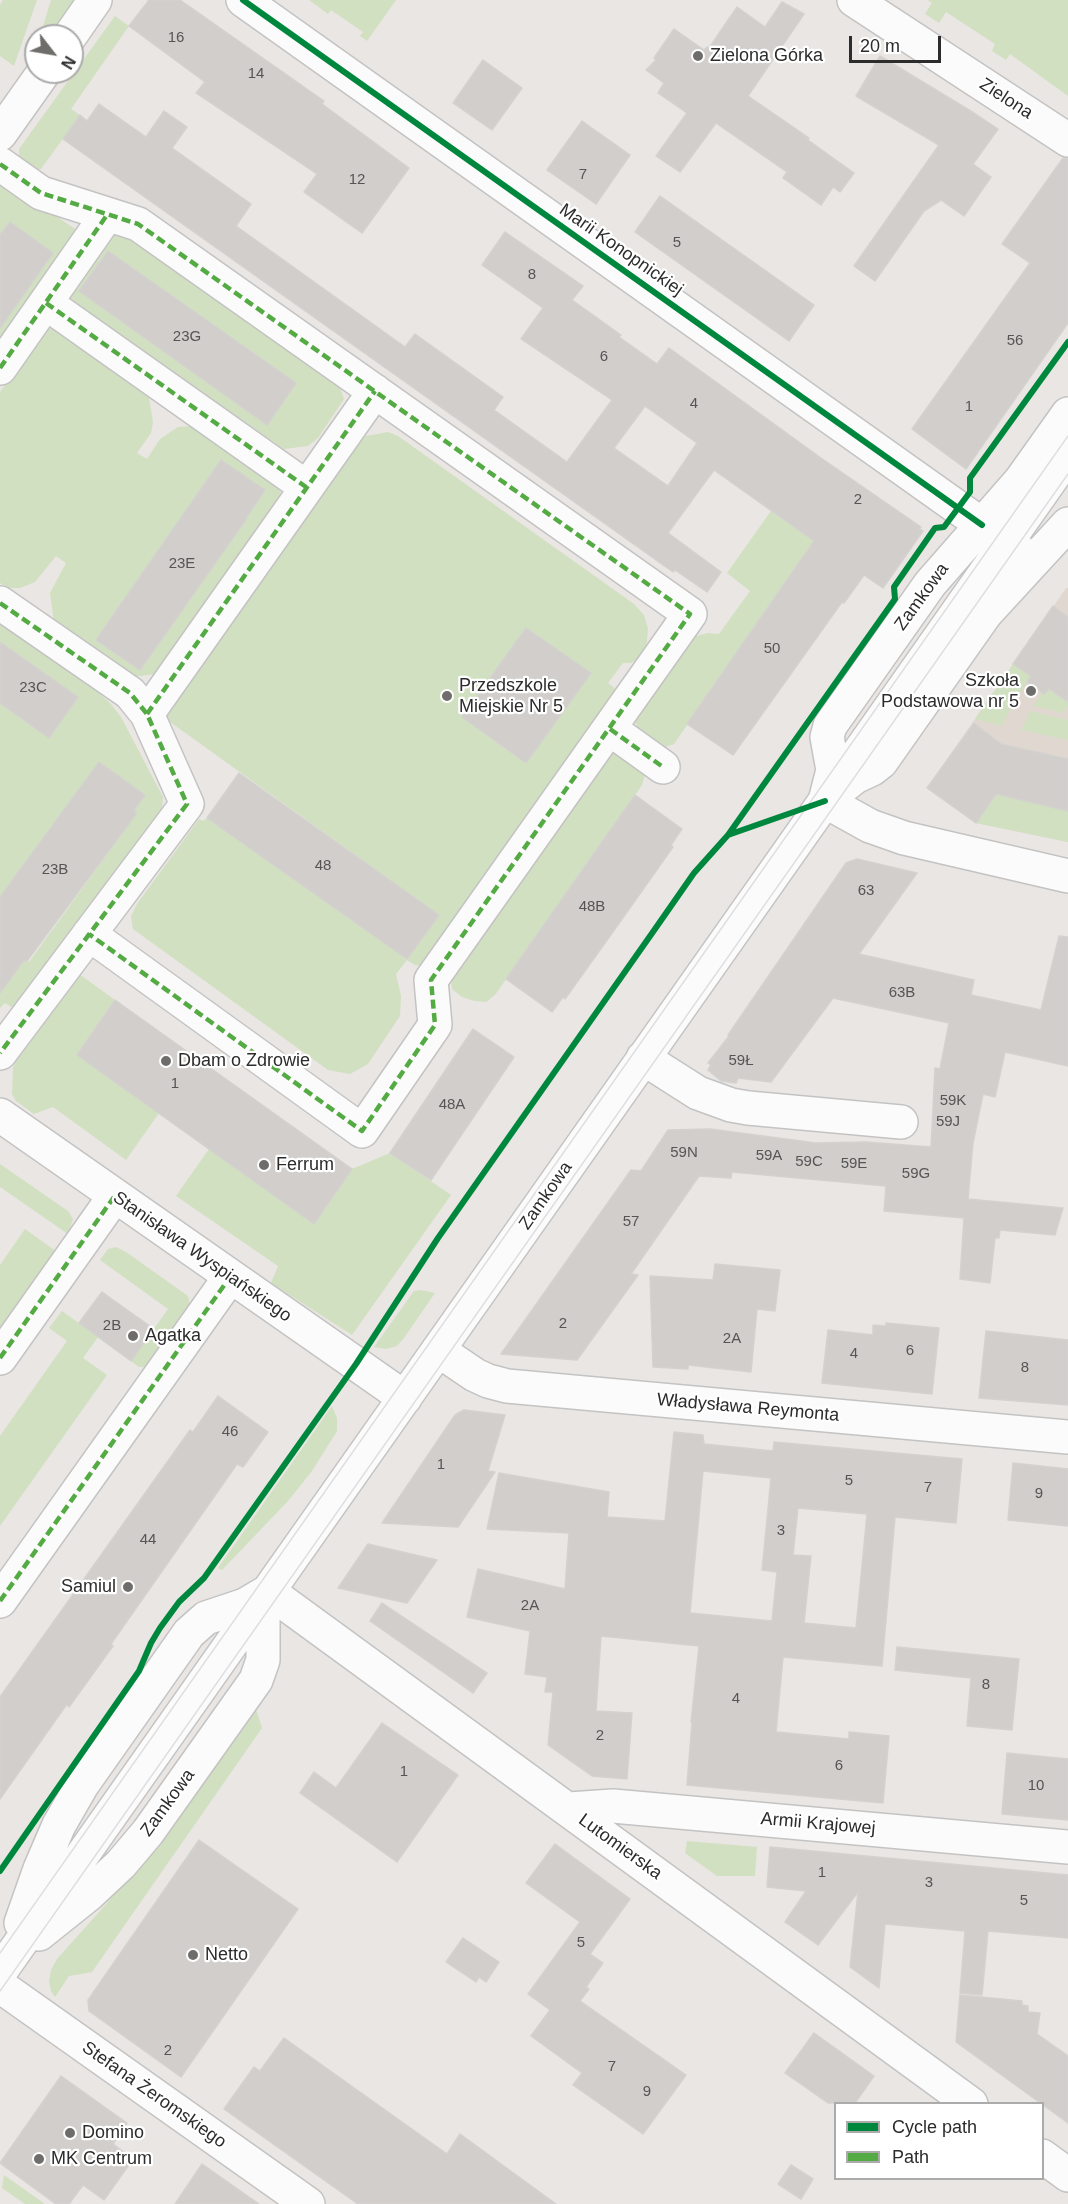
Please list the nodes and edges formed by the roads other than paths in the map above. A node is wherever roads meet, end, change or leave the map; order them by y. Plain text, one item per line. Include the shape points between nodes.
1 (95, 0) edge
2 (243, 0) edge
3 (854, 0) edge
4 (78, 24) edge
5 (35, 84) edge
6 (0, 134) edge
7 (1068, 140) edge
8 (0, 164) edge
9 (107, 215) junction
10 (46, 303) junction
11 (0, 368) edge
12 (375, 391) junction
13 (1068, 414) edge
14 (1068, 455) edge
15 (306, 487) junction
16 (1068, 524) edge
17 (994, 533) junction
18 (1033, 561) junction
19 (0, 603) edge
20 (147, 714) junction
21 (610, 729) junction
22 (663, 767) dead end
23 (825, 801) junction
24 (1068, 876) edge
25 (89, 934) junction
26 (0, 1053) edge
27 (644, 1058) junction
28 (0, 1115) edge
29 (901, 1122) dead end
30 (114, 1197) junction
31 (230, 1278) junction
32 (438, 1350) junction
33 (0, 1358) edge
34 (405, 1398) junction
35 (1068, 1437) edge
36 (268, 1591) junction
37 (0, 1601) edge
38 (569, 1809) junction
39 (1068, 1847) edge
40 (0, 1967) edge
41 (0, 1973) edge
42 (0, 1986) edge
43 (970, 2102) edge
44 (1044, 2157) edge
45 (1068, 2175) edge
46 (308, 2204) edge

1 - 4 street
2 - 17 street, Marii Konopnickiej
3 - 7 street, Zielona
5 - 6 street
8 - 9 street via 41,193
9 - 10 street
9 - 12 street via 138,224
10 - 11 street
10 - 15 street
12 - 15 street
12 - 21 street via 690,614
13 - 17 street, Zamkowa via 1021,480
14 - 17 street
15 - 20 street
16 - 18 street, Zamkowa
17 - 18 street, Marii Konopnickiej
17 - 23 street, Zamkowa via 930,584 830,726 827,737 833,770
18 - 23 street, Zamkowa via 986,613 881,762
19 - 20 street via 130,693
20 - 25 street via 187,804
21 - 22 street
21 - 25 street via 431,980 435,1025 362,1131
23 - 24 street via 870,826 904,838
23 - 27 street, Zamkowa
25 - 26 street
27 - 29 street via 698,1093 731,1105
27 - 32 street, Zamkowa
28 - 30 street, Stanisława Wyspiańskiego
30 - 31 street, Stanisława Wyspiańskiego
30 - 33 street
31 - 34 street, Stanisława Wyspiańskiego
31 - 37 street
32 - 34 street, Zamkowa
32 - 35 street, Władysława Reymonta via 475,1375 507,1386
34 - 36 street, Zamkowa
36 - 38 street, Lutomierska
36 - 40 street, Zamkowa via 245,1605 206,1618 182,1643 82,1785 59,1825
36 - 41 street, Zamkowa via 263,1618 263,1660 256,1680 121,1864
38 - 39 street, Armii Krajowej via 613,1806
38 - 43 street, Lutomierska
42 - 46 street, Stefana Żeromskiego
44 - 45 street

